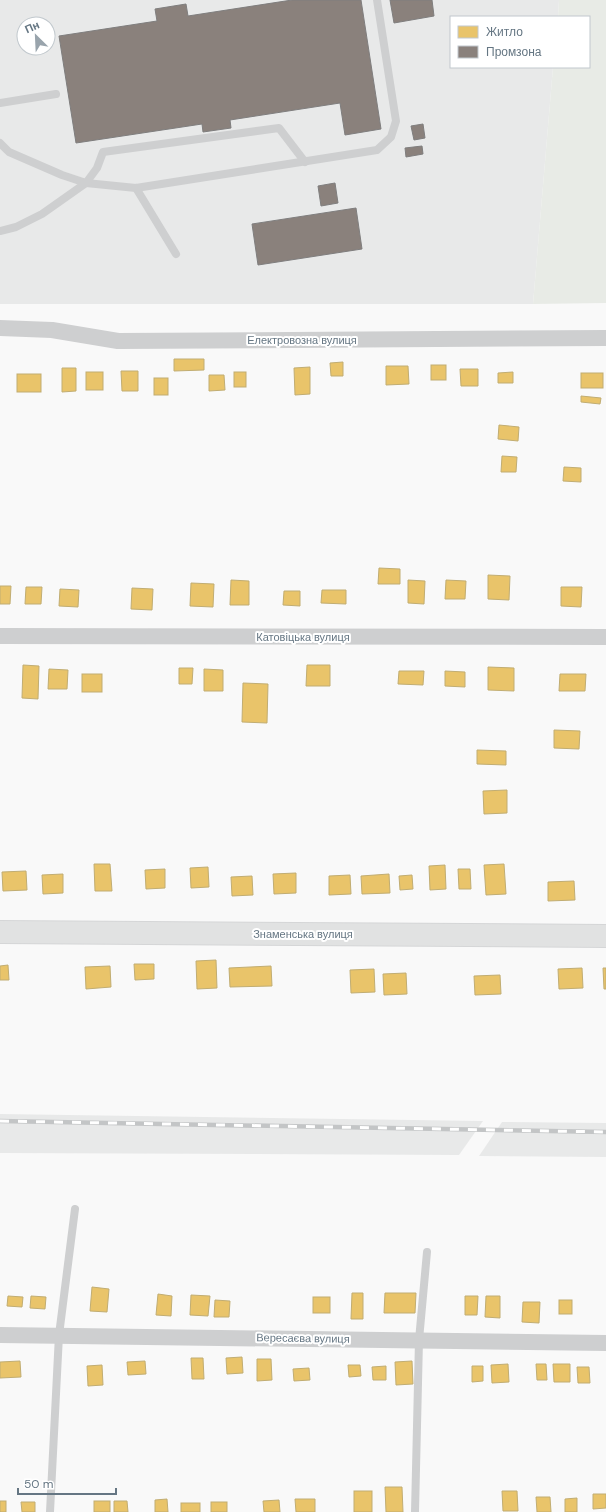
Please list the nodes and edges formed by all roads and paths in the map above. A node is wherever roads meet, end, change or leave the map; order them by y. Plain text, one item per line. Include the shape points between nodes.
1 (377, 0) edge
2 (56, 94) dead end
3 (0, 103) edge
4 (0, 143) edge
5 (305, 162) junction
6 (86, 183) junction
7 (136, 188) junction
8 (0, 231) edge
9 (176, 254) dead end
10 (0, 328) edge
11 (606, 338) edge
12 (0, 636) edge
13 (606, 637) edge
14 (0, 932) edge
15 (606, 936) edge
16 (75, 1209) dead end
17 (427, 1252) dead end
18 (0, 1335) edge
19 (59, 1336) junction
20 (419, 1340) junction
21 (606, 1343) edge
22 (50, 1512) edge
23 (415, 1512) edge

1 - 5 lane via 396,121 391,137 377,150
2 - 3 lane
4 - 6 lane via 8,152
5 - 6 lane via 279,128 103,152
5 - 7 lane
6 - 7 lane
6 - 8 lane via 42,214 16,227
7 - 9 lane
10 - 11 street, Електровозна вулиця via 52,330 118,341
12 - 13 street, Катовіцька вулиця
14 - 15 main road, Знаменська вулиця
16 - 19 lane
17 - 20 lane
18 - 19 street, Вересаєва вулиця
19 - 20 street, Вересаєва вулиця
19 - 22 lane
20 - 21 street, Вересаєва вулиця
20 - 23 lane

